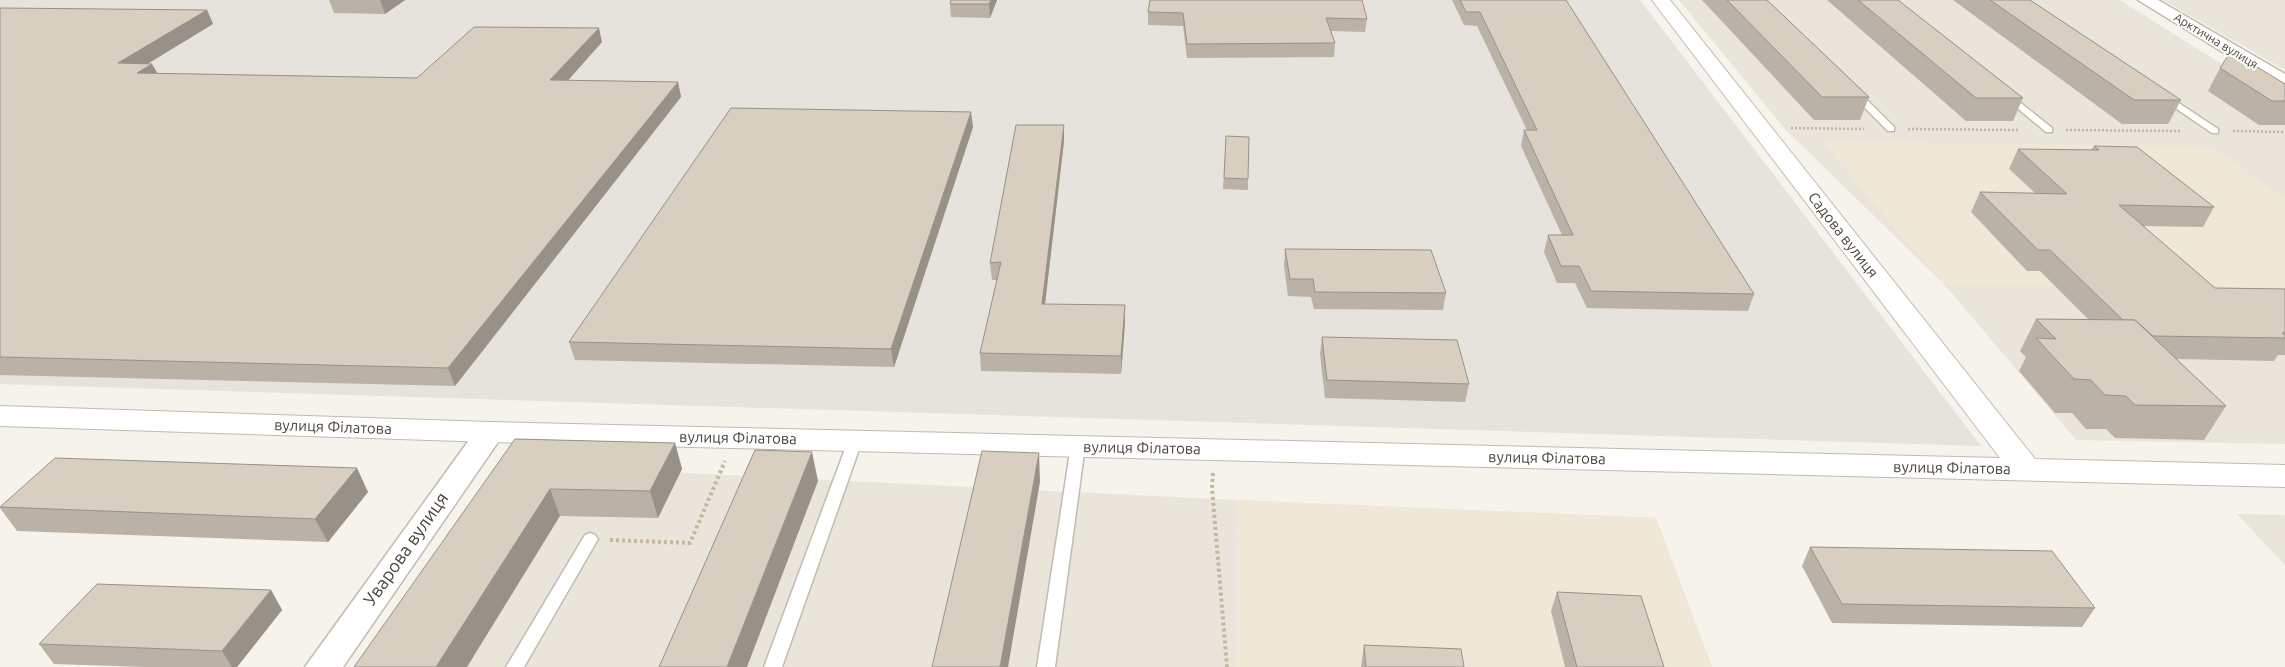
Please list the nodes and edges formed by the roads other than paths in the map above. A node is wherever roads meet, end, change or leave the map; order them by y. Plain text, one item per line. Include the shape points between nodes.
1 (1661, 0) edge
2 (2146, 0) edge
3 (2285, 82) edge
4 (1997, 87) edge
5 (1850, 88) edge
6 (2160, 93) edge
7 (1891, 129) dead end
8 (2049, 130) dead end
9 (2215, 131) dead end
10 (0, 416) edge
11 (490, 432) junction
12 (855, 441) junction
13 (1078, 446) junction
14 (2026, 470) junction
15 (2285, 476) edge
16 (590, 539) road end
17 (323, 667) edge
18 (515, 667) edge
19 (773, 667) edge
20 (1046, 667) edge

1 - 14 street, Садова вулиця
2 - 3 street, Арктична вулиця
4 - 8 lane
5 - 7 lane
6 - 9 lane
10 - 11 street, вулиця Філатова
11 - 12 street, вулиця Філатова
11 - 17 street, Уварова вулиця
12 - 13 street, вулиця Філатова
12 - 19 lane
13 - 14 street, вулиця Філатова
13 - 20 lane
14 - 15 street, вулиця Філатова
16 - 18 lane

